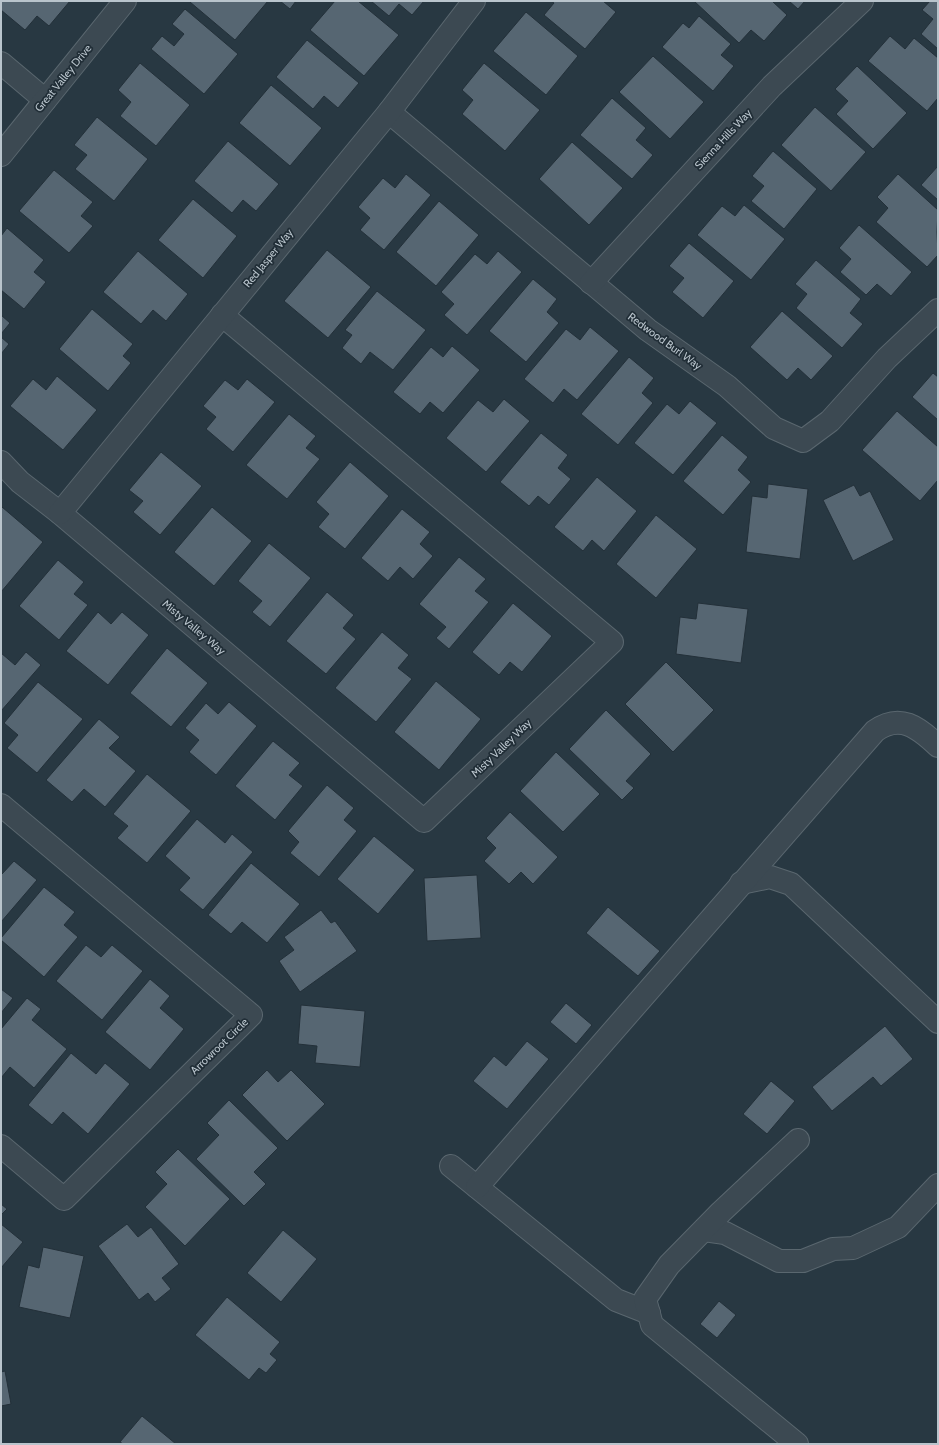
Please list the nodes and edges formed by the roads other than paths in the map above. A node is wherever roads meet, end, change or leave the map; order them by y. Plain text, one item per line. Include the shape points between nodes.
1 (124, 1) edge
2 (474, 1) edge
3 (862, 1) edge
4 (1, 63) edge
5 (46, 100) junction
6 (389, 112) junction
7 (1, 155) edge
8 (591, 283) junction
9 (938, 310) edge
10 (222, 315) junction
11 (1, 462) edge
12 (60, 513) junction
13 (938, 746) edge
14 (1, 805) edge
15 (741, 883) junction
16 (938, 1022) edge
17 (798, 1140) dead end
18 (1, 1146) edge
19 (451, 1166) dead end
20 (938, 1185) edge
21 (477, 1187) junction
22 (704, 1230) junction
23 (649, 1313) junction
24 (797, 1444) edge

1 - 5 street, Great Valley Drive
2 - 6 street, Red Jasper Way
3 - 8 street, Sienna Hills Way via 772,86
4 - 5 street
5 - 7 street, Great Valley Drive
6 - 8 street, Redwood Burl Way
6 - 10 street, Red Jasper Way
8 - 9 street, Redwood Burl Way via 648,330 727,386 774,428 803,441 830,421 887,358
10 - 12 street, Red Jasper Way
10 - 12 street, Misty Valley Way via 612,642 424,821
11 - 12 street, Misty Valley Way via 20,482
13 - 15 street via 903,722 884,724 875,731
14 - 18 street, Arrowroot Circle via 251,1015 64,1198
15 - 16 street via 770,877 792,884
15 - 21 street
17 - 22 street
19 - 21 street
20 - 22 street via 898,1227 853,1248 833,1249 803,1261 779,1261 725,1233
21 - 23 street via 616,1300
22 - 23 street via 669,1265 645,1299
23 - 24 street via 652,1325

